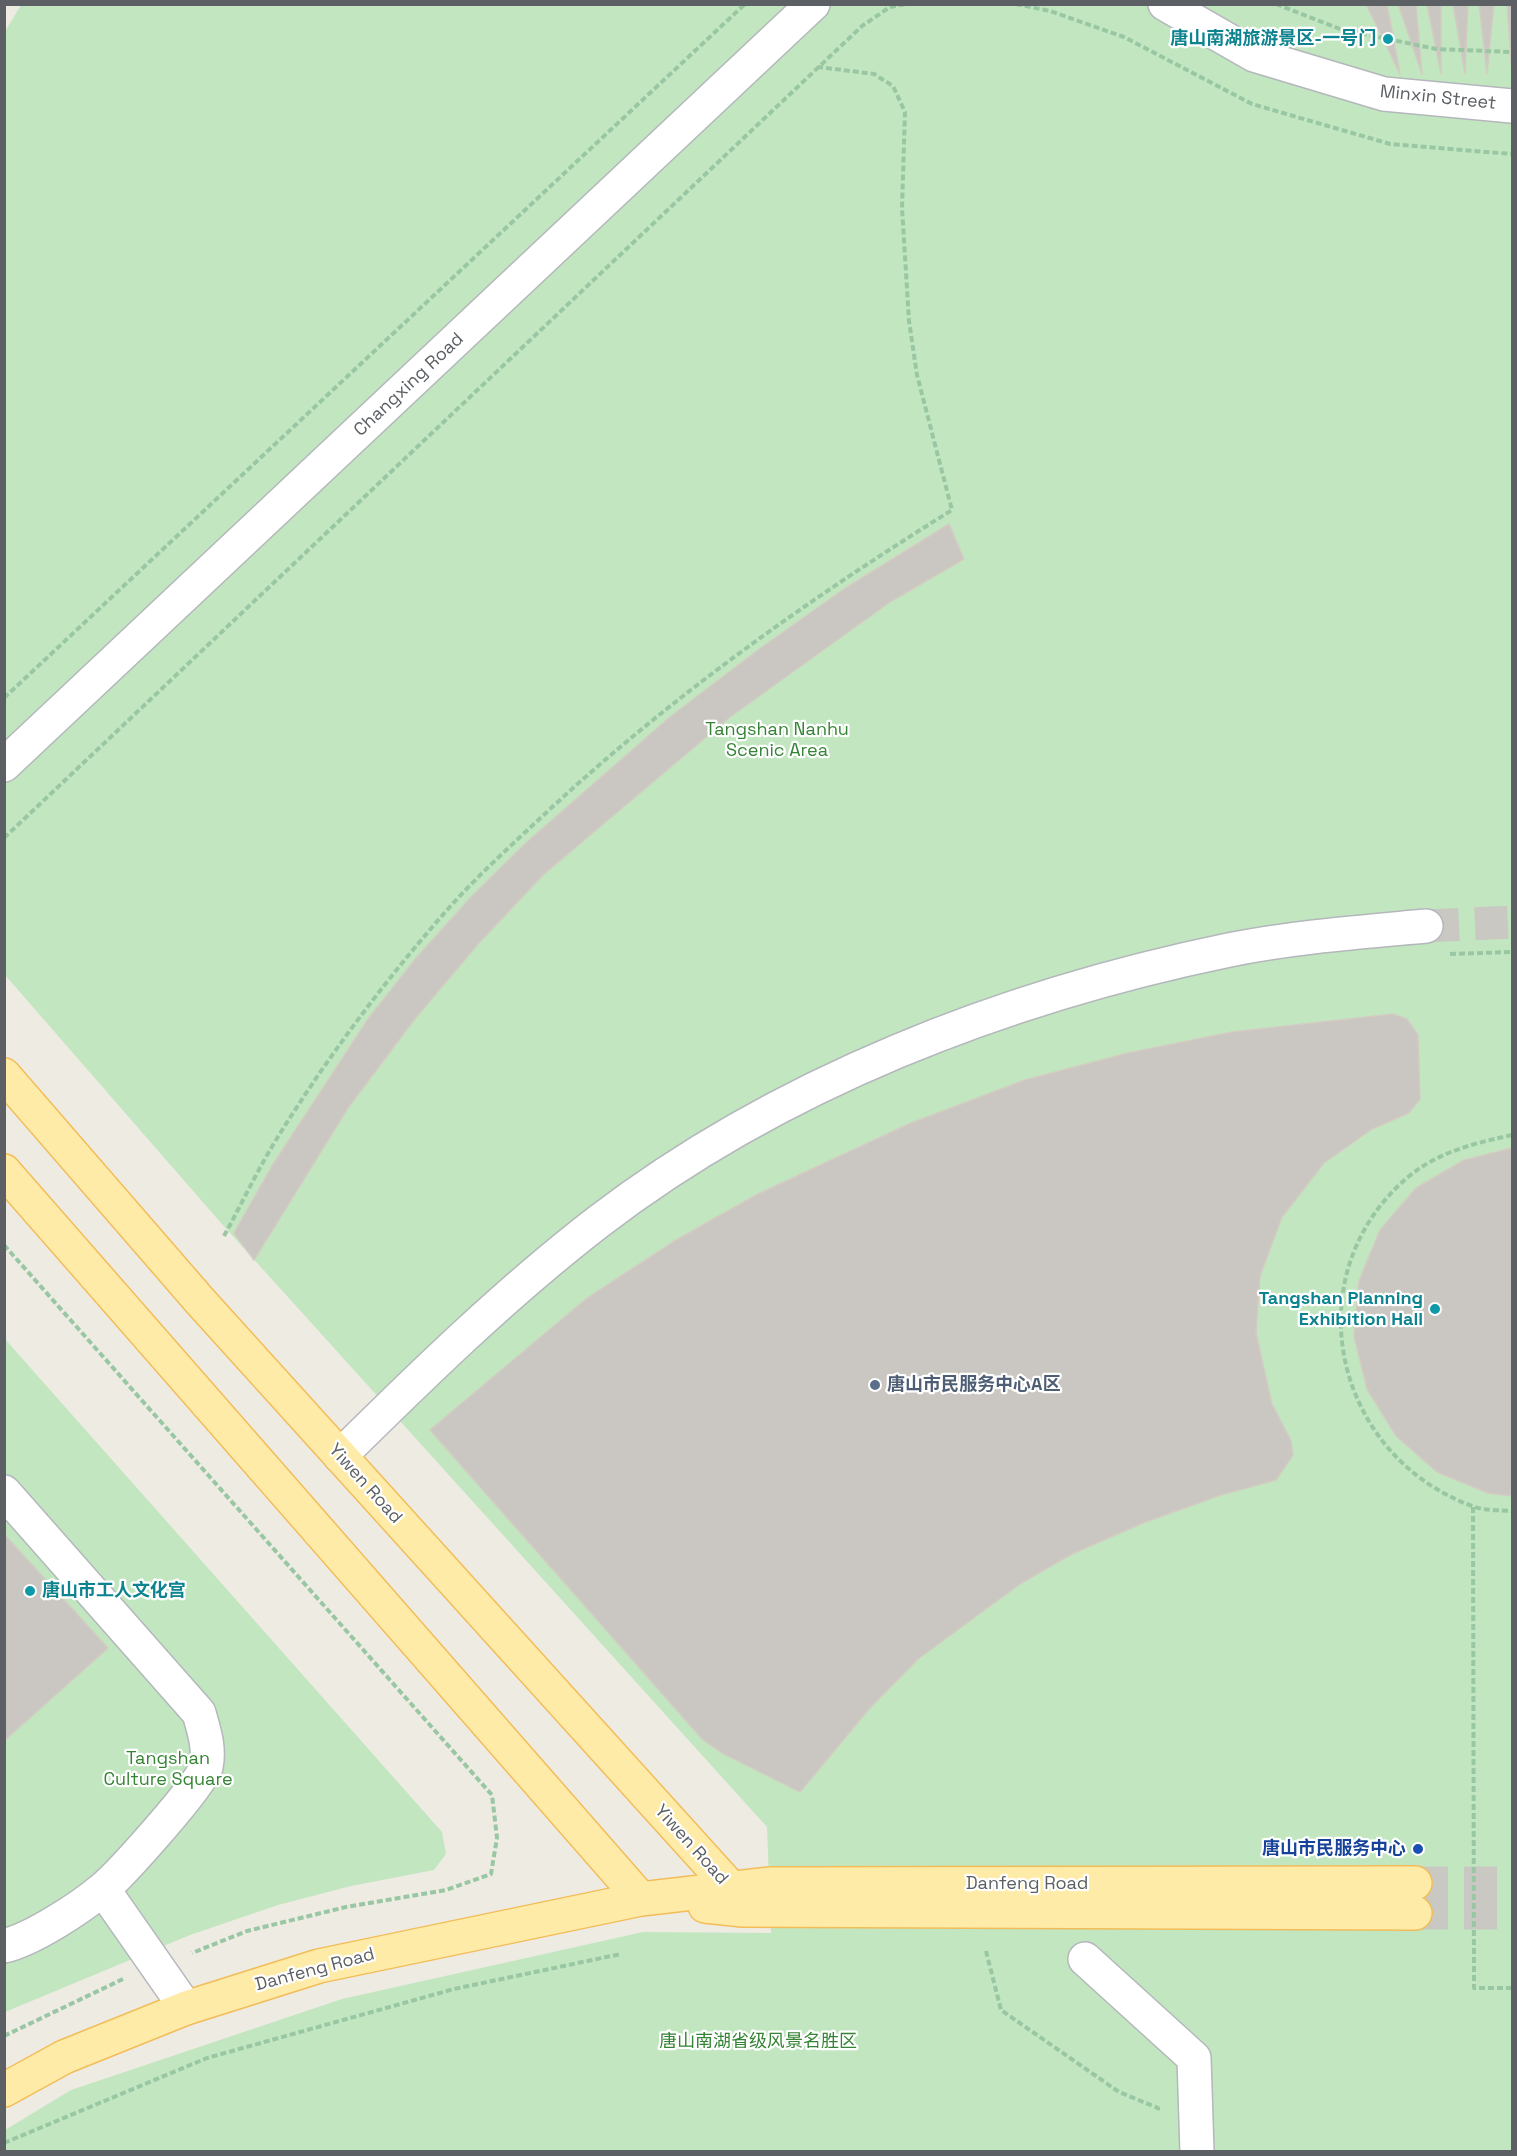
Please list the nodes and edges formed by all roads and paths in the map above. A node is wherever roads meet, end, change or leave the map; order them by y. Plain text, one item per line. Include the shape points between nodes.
1 (745, 4) edge
2 (813, 4) edge
3 (906, 4) edge
4 (1165, 4) edge
5 (1276, 4) edge
6 (1512, 52) edge
7 (818, 68) junction
8 (1512, 106) edge
9 (4, 698) edge
10 (4, 765) edge
11 (4, 838) edge
12 (1426, 926) tunnel mouth
13 (1512, 952) edge
14 (1444, 954) dead end
15 (4, 1075) edge
16 (1512, 1135) edge
17 (4, 1171) edge
18 (224, 1236) dead end
19 (4, 1245) edge
20 (340, 1456) junction
21 (4, 1492) edge
22 (1473, 1507) junction
23 (1512, 1511) edge
24 (103, 1889) junction
25 (732, 1889) junction
26 (641, 1899) junction
27 (4, 1946) edge
28 (986, 1952) dead end
29 (621, 1954) dead end
30 (1085, 1959) dead end
31 (157, 1966) junction
32 (1512, 1988) edge
33 (186, 2008) junction
34 (4, 2036) edge
35 (4, 2090) edge
36 (1158, 2119) dead end
37 (4, 2143) edge
38 (1197, 2151) edge

1 - 9 path
2 - 10 street, Changxing Road
3 - 7 path via 890,7 862,26
4 - 8 street, Minxin Street via 1254,54 1384,94
5 - 6 path via 1340,29 1436,49
7 - 11 path
7 - 18 path via 874,74 893,87 905,112 902,208 909,321 916,375 952,510 753,641 633,736 505,851 449,908 352,1027 277,1137
12 - 20 street via 1231,950 1150,968 959,1027 858,1068 766,1114 689,1160 600,1221 436,1360
13 - 14 path
15 - 20 main road, Yiwen Road via 200,1302
16 - 22 path via 1459,1147 1408,1177 1369,1221 1346,1275 1339,1334 1352,1392 1382,1443 1426,1482
17 - 26 main road
19 - 31 path via 492,1795 497,1838 491,1874 446,1890 346,1906 247,1931
20 - 25 main road, Yiwen Road
21 - 24 street via 199,1713 208,1746 206,1768 192,1791
22 - 23 path
22 - 32 path via 1473,1988
24 - 27 street via 24,1941
24 - 31 street
25 - 26 main road, Danfeng Road
25 - 26 main road, Danfeng Road via 770,1884 1415,1898 743,1910
26 - 33 main road, Danfeng Road via 319,1966
28 - 36 path via 1001,2010 1119,2092 1158,2108
29 - 37 path via 454,1989 207,2058
30 - 38 street via 1194,2058
31 - 33 street
31 - 34 path
33 - 35 main road, Danfeng Road via 64,2056

